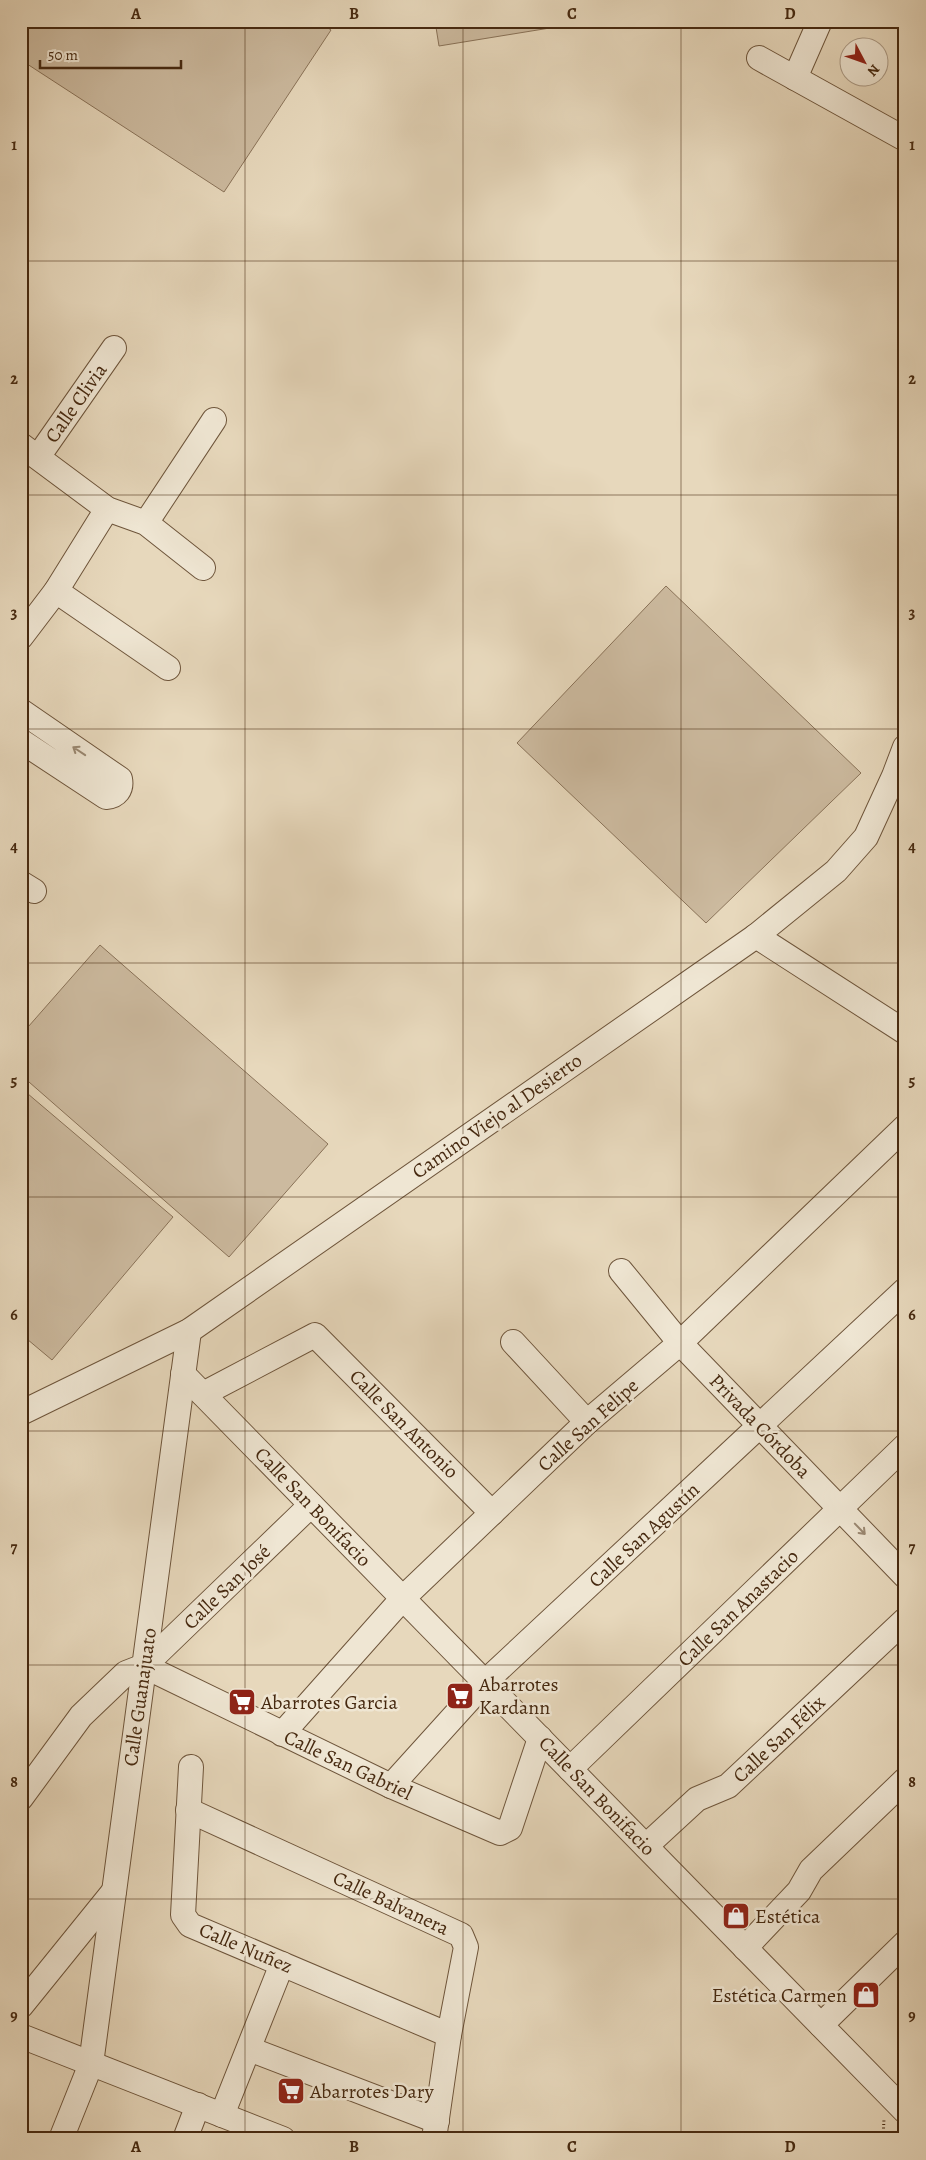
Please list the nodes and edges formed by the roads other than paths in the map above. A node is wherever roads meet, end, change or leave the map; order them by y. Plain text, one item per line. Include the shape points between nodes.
1 (820, 21) edge
2 (759, 58) dead end
3 (795, 78) junction
4 (905, 139) edge
5 (114, 348) dead end
6 (214, 420) dead end
7 (30, 451) edge
8 (107, 509) junction
9 (146, 523) junction
10 (203, 568) dead end
11 (56, 590) junction
12 (21, 637) edge
13 (168, 668) dead end
14 (21, 711) edge
15 (21, 741) edge
16 (905, 747) edge
17 (899, 779) edge
18 (756, 936) junction
19 (905, 1032) edge
20 (905, 1127) edge
21 (621, 1271) dead end
22 (905, 1290) edge
23 (189, 1330) junction
24 (513, 1342) dead end
25 (680, 1343) junction
26 (184, 1374) junction
27 (203, 1394) junction
28 (21, 1413) edge
29 (587, 1422) junction
30 (760, 1427) junction
31 (905, 1446) edge
32 (311, 1505) junction
33 (840, 1509) junction
34 (492, 1513) junction
35 (905, 1576) edge
36 (403, 1598) junction
37 (905, 1620) edge
38 (144, 1666) junction
39 (485, 1682) junction
40 (282, 1734) junction
41 (540, 1738) junction
42 (191, 1767) dead end
43 (570, 1769) junction
44 (905, 1780) edge
45 (391, 1786) junction
46 (21, 1798) edge
47 (188, 1810) junction
48 (646, 1846) junction
49 (115, 1890) junction
50 (905, 1943) edge
51 (745, 1948) junction
52 (282, 1964) junction
53 (21, 2006) edge
54 (821, 2026) junction
55 (449, 2035) junction
56 (21, 2036) edge
57 (249, 2049) junction
58 (91, 2064) junction
59 (903, 2105) edge
60 (198, 2106) junction
61 (222, 2115) junction
62 (436, 2130) edge
63 (61, 2139) edge
64 (185, 2139) edge
65 (283, 2139) edge

1 - 3 street
2 - 3 street
3 - 4 street
5 - 7 street, Calle Clivia
6 - 9 street
7 - 8 street
8 - 9 street
8 - 11 street
9 - 10 street
11 - 12 street
11 - 13 street
15 -> 14 street via 106,797 120,789 120,779
16 - 17 street, Camino Viejo al Desierto
17 - 18 street, Camino Viejo al Desierto via 866,837 836,870
18 - 19 street
18 - 23 street, Camino Viejo al Desierto
20 - 25 street, Calle San Felipe
21 - 25 street, Privada Córdoba
22 - 30 street, Calle San Agustín
23 - 26 street, Calle Guanajuato
23 - 28 street, Camino Viejo al Desierto
24 - 29 street
25 - 29 street, Calle San Felipe
25 - 30 street, Privada Córdoba
26 - 27 street, Calle San Bonifacio
26 - 38 street, Calle Guanajuato
27 - 32 street, Calle San Bonifacio
27 - 34 street, Calle San Antonio via 315,1334
29 - 34 street, Calle San Felipe
30 - 33 street, Privada Córdoba
30 - 39 street, Calle San Agustín
31 - 33 street, Calle San Anastacio
32 - 36 street, Calle San Bonifacio
32 - 38 street, Calle San José
33 -> 35 street, Privada Córdoba
33 - 43 street, Calle San Anastacio
34 - 36 street, Calle San Felipe
36 - 39 street, Calle San Bonifacio
36 - 40 street, Calle San Felipe
37 - 48 street, Calle San Félix via 728,1786 697,1799
38 - 40 street, Calle San Gabriel
38 - 46 street, Calle San José via 126,1673 81,1716
38 - 49 street, Calle Guanajuato
39 - 41 street, Calle San Bonifacio
39 - 45 street, Calle San Agustín
40 - 45 street, Calle San Gabriel
41 - 43 street, Calle San Bonifacio
41 - 45 street, Calle San Gabriel via 510,1828 500,1833
42 - 47 street, Calle Nuñez
43 - 48 street, Calle San Bonifacio
44 - 51 street via 812,1870 799,1891
47 - 52 street, Calle Nuñez via 183,1915 190,1925
47 - 55 street, Calle Balvanera via 461,1935 466,1947
48 - 51 street, Calle San Bonifacio
49 - 53 street
49 - 58 street, Calle Guanajuato
50 - 54 street
51 - 54 street, Calle San Bonifacio
52 - 55 street, Calle Nuñez
52 - 57 street
54 - 59 street, Calle San Bonifacio
55 - 62 street, Calle Balvanera
56 - 58 street
57 - 61 street
57 - 62 street
58 - 60 street
58 - 63 street, Calle Guanajuato
60 - 61 street
60 - 64 street
61 - 65 street

